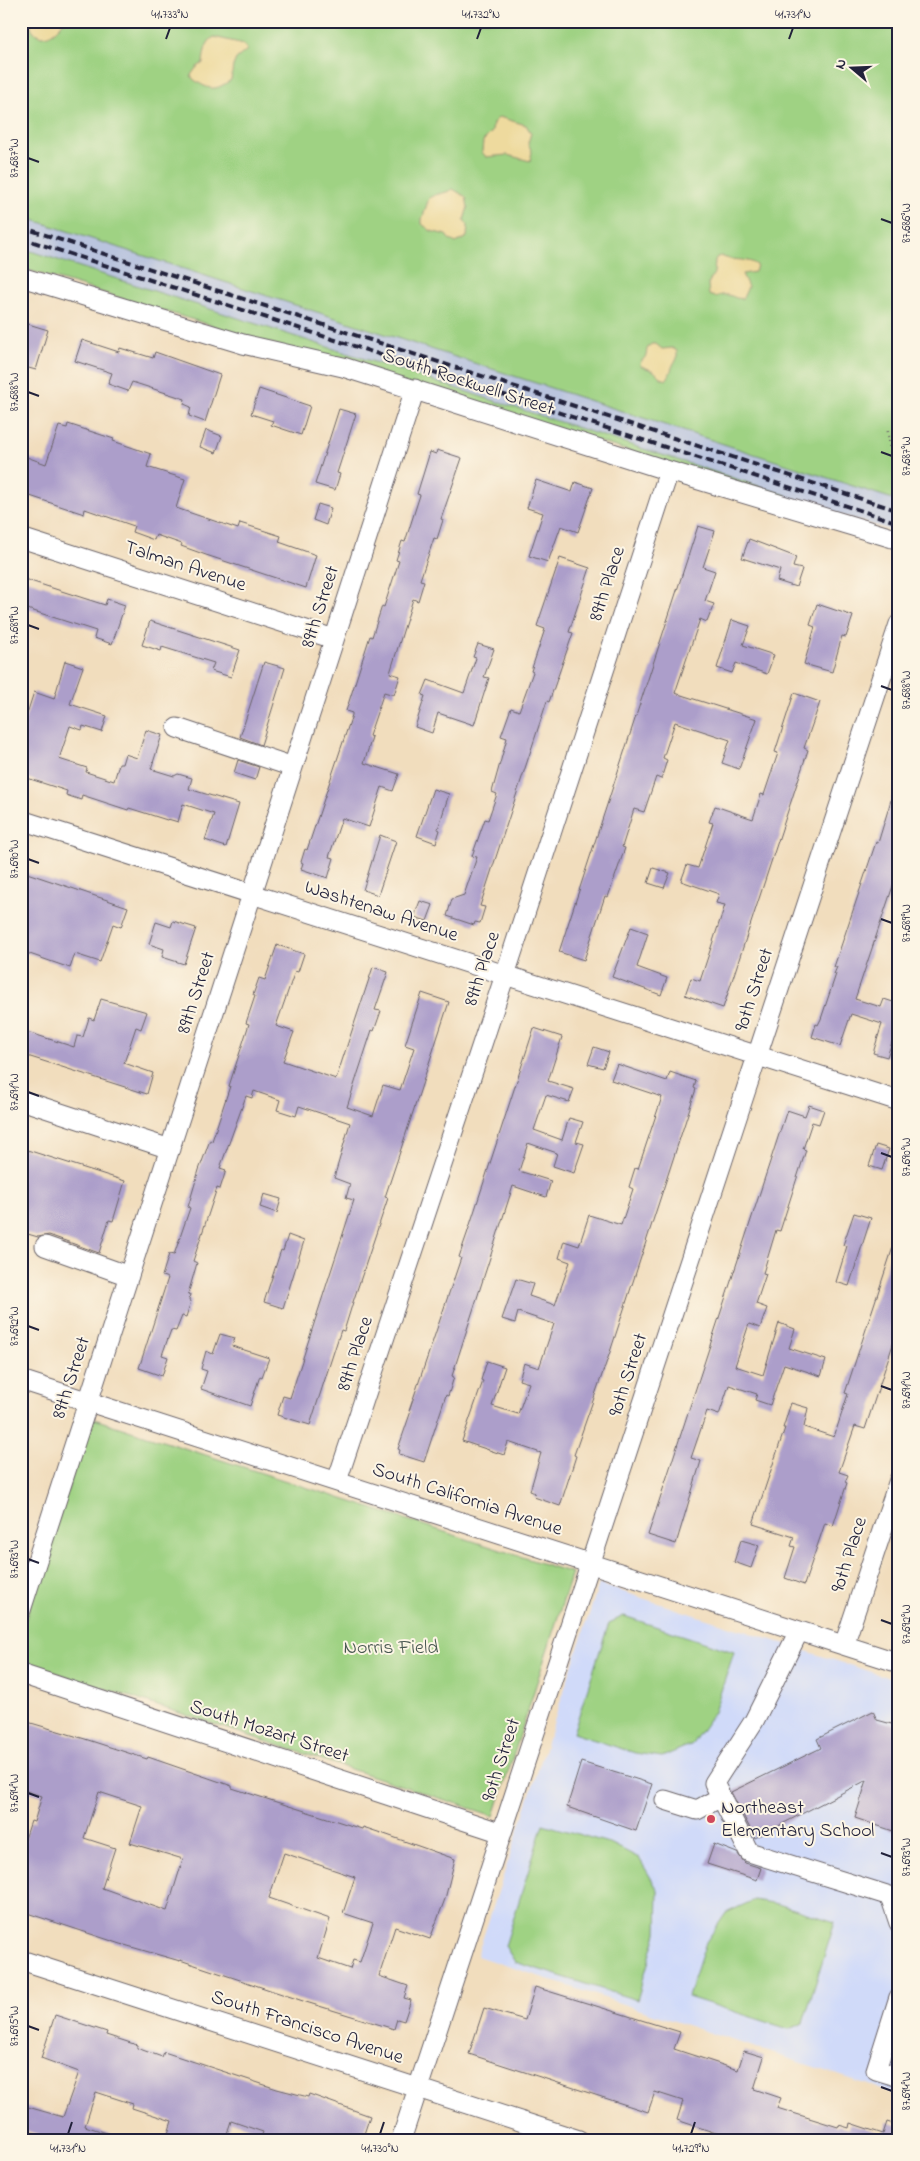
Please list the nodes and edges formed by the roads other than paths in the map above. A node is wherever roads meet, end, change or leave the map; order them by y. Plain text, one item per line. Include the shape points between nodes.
1 (21, 277) edge
2 (415, 389) junction
3 (669, 471) junction
4 (21, 538) edge
5 (899, 540) edge
6 (899, 624) edge
7 (334, 639) junction
8 (177, 728) dead end
9 (293, 767) junction
10 (21, 820) edge
11 (252, 894) junction
12 (505, 975) junction
13 (757, 1056) junction
14 (21, 1100) edge
15 (899, 1101) edge
16 (170, 1149) junction
17 (46, 1246) dead end
18 (129, 1276) junction
19 (21, 1380) edge
20 (89, 1401) junction
21 (899, 1480) edge
22 (337, 1482) junction
23 (591, 1563) junction
24 (21, 1610) edge
25 (799, 1631) junction
26 (844, 1645) junction
27 (899, 1663) edge
28 (21, 1674) edge
29 (721, 1797) junction
30 (665, 1800) dead end
31 (502, 1833) junction
32 (899, 1923) edge
33 (21, 1960) edge
34 (899, 1997) edge
35 (899, 2077) edge
36 (418, 2088) junction
37 (401, 2140) edge
38 (579, 2140) edge

1 - 2 street, South Rockwell Street via 243,344 343,367
2 - 3 street, South Rockwell Street
2 - 7 street, 89th Street
3 - 5 street, South Rockwell Street
3 - 12 street, 89th Place
4 - 7 street, Talman Avenue
6 - 13 street, 90th Street
7 - 9 street, 89th Street
8 - 9 street
9 - 11 street, 89th Street
10 - 11 street, Washtenaw Avenue
11 - 12 street, Washtenaw Avenue
11 - 16 street, 89th Street
12 - 13 street, Washtenaw Avenue
12 - 22 street, 89th Place
13 - 15 street, Washtenaw Avenue
13 - 23 street, 90th Street
14 - 16 street
16 - 18 street, 89th Street
17 - 18 street
18 - 20 street, 89th Street
19 - 20 street, South California Avenue
20 - 22 street, South California Avenue
20 - 24 street, 89th Street
21 - 26 street, 90th Place
22 - 23 street, South California Avenue
23 - 25 street, South California Avenue
23 - 31 street, 90th Street
25 - 26 street, South California Avenue
25 - 29 street via 754,1721 714,1783
26 - 27 street, South California Avenue
28 - 31 street, South Mozart Street
29 - 30 street via 697,1810
29 - 32 street via 750,1852 890,1896
31 - 36 street, 90th Street
33 - 36 street, South Francisco Avenue
34 - 35 street via 876,2070
36 - 37 street, 90th Street
36 - 38 street, South Francisco Avenue

